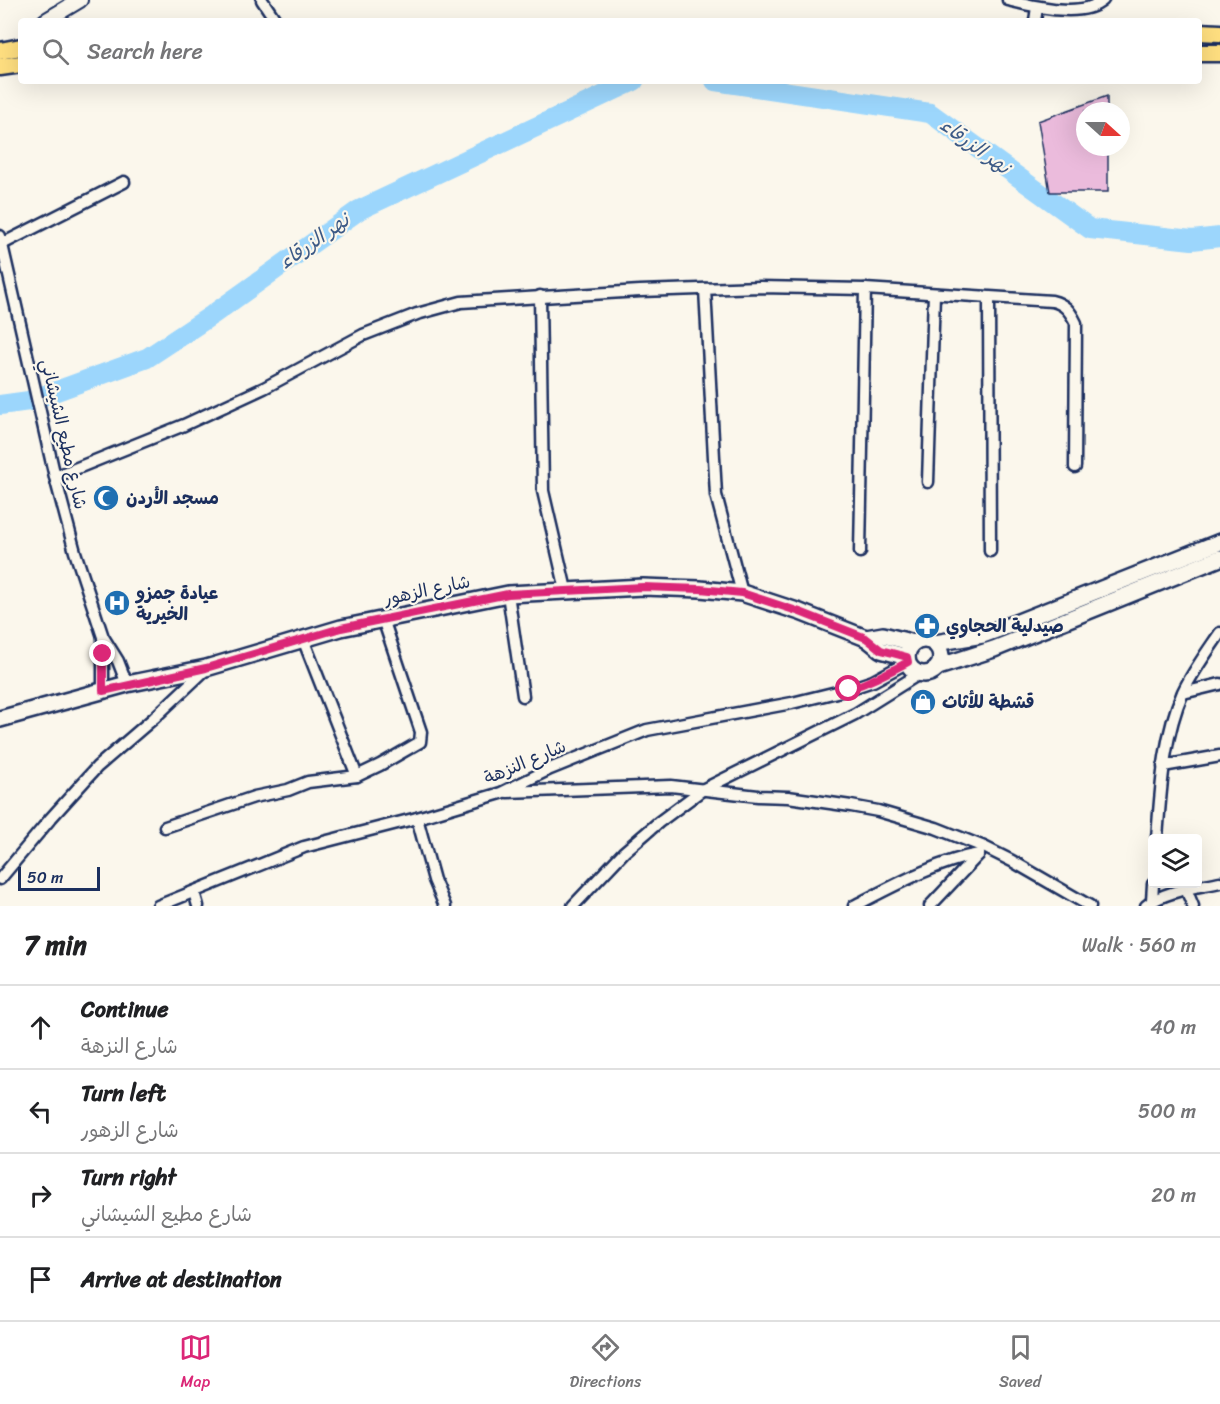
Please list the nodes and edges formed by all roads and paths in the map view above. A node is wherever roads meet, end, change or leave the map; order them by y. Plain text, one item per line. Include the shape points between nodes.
1 (80, 0) edge
2 (262, 0) edge
3 (1008, 0) edge
4 (1102, 0) edge
5 (1082, 4) edge
6 (1037, 7) junction
7 (50, 18) edge
8 (274, 18) edge
9 (1035, 18) edge
10 (1202, 32) edge
11 (1220, 33) edge
12 (18, 40) edge
13 (18, 49) edge
14 (1202, 53) edge
15 (1220, 53) edge
16 (0, 61) edge
17 (18, 64) edge
18 (124, 182) dead end
19 (1, 241) edge
20 (705, 288) junction
21 (865, 290) junction
22 (934, 294) junction
23 (540, 296) junction
24 (989, 298) junction
25 (1075, 467) dead end
26 (55, 477) junction
27 (928, 482) dead end
28 (1220, 542) edge
29 (990, 550) dead end
30 (860, 552) dead end
31 (1220, 558) edge
32 (566, 590) junction
33 (742, 593) junction
34 (508, 594) junction
35 (384, 619) junction
36 (1220, 633) edge
37 (104, 637) junction
38 (866, 638) junction
39 (303, 639) junction
40 (914, 643) junction
41 (935, 643) junction
42 (907, 659) junction
43 (938, 667) junction
44 (206, 668) junction
45 (919, 674) junction
46 (127, 684) junction
47 (1220, 684) edge
48 (103, 691) junction
49 (1183, 693) junction
50 (523, 696) dead end
51 (0, 719) edge
52 (1220, 756) edge
53 (1163, 766) junction
54 (357, 776) junction
55 (702, 790) junction
56 (501, 793) junction
57 (417, 818) junction
58 (165, 827) dead end
59 (1157, 834) edge
60 (982, 850) junction
61 (0, 879) edge
62 (1220, 882) edge
63 (1152, 888) edge
64 (1186, 889) junction
65 (194, 892) junction
66 (1149, 904) edge
67 (158, 906) edge
68 (198, 906) edge
69 (445, 906) edge
70 (573, 906) edge
71 (854, 906) edge
72 (930, 906) edge
73 (1090, 906) edge
74 (1193, 906) edge

1 - 7 street
2 - 8 street
3 - 6 street
4 - 5 street via 1092,7
5 - 6 street
6 - 9 street
10 - 11 main road
12 - 16 street
13 - 16 main road
14 - 15 main road
16 - 17 main road
18 - 19 street
19 - 26 street, شارع مطيع الشيشاني
20 - 21 street
20 - 23 street
20 - 33 street via 716,495
21 - 22 street
21 - 30 street
22 - 24 street
22 - 27 street
23 - 26 street via 461,302 417,314 363,335 184,425
23 - 32 street via 543,491
24 - 25 street via 1052,301 1061,303 1072,315 1076,323
24 - 29 street
26 - 37 street, شارع مطيع الشيشاني
28 - 41 main road via 983,635
31 - 43 main road via 994,649
32 - 33 main road, شارع الزهور via 643,587
32 - 34 main road, شارع الزهور
33 - 38 main road, شارع الزهور
34 - 35 main road, شارع الزهور
34 - 50 street
35 - 39 main road, شارع الزهور
35 - 54 street via 422,739
36 - 49 street
37 - 46 street, شارع مطيع الشيشاني
37 - 48 street, شارع مطيع الشيشاني
38 - 40 main road, شارع الزهور via 883,635
38 - 42 main road, شارع الزهور via 881,650
39 - 44 main road, شارع الزهور
39 - 54 street
40 - 41 main road
40 - 42 main road
41 - 43 main road via 941,657
42 - 45 main road
42 - 56 street, شارع النزهة via 873,681 849,689 647,730
43 - 45 main road via 930,674
44 - 46 main road, شارع الزهور
44 - 61 street via 98,767
45 - 55 street via 855,714
46 - 48 main road, شارع الزهور
47 - 49 street
48 - 51 main road, شارع الزهور
49 - 53 street
52 - 53 street
53 - 59 street
54 - 58 street via 308,782
55 - 56 street via 659,786
55 - 60 street via 788,797 878,811 936,828
55 - 70 street via 624,852
56 - 57 street, شارع النزهة
57 - 65 street, شارع النزهة via 304,848
57 - 69 street
60 - 71 street via 895,884
60 - 72 street
60 - 73 street via 1012,861
62 - 64 street
63 - 66 street
64 - 66 street
64 - 74 street
65 - 67 street, شارع النزهة
65 - 68 street

